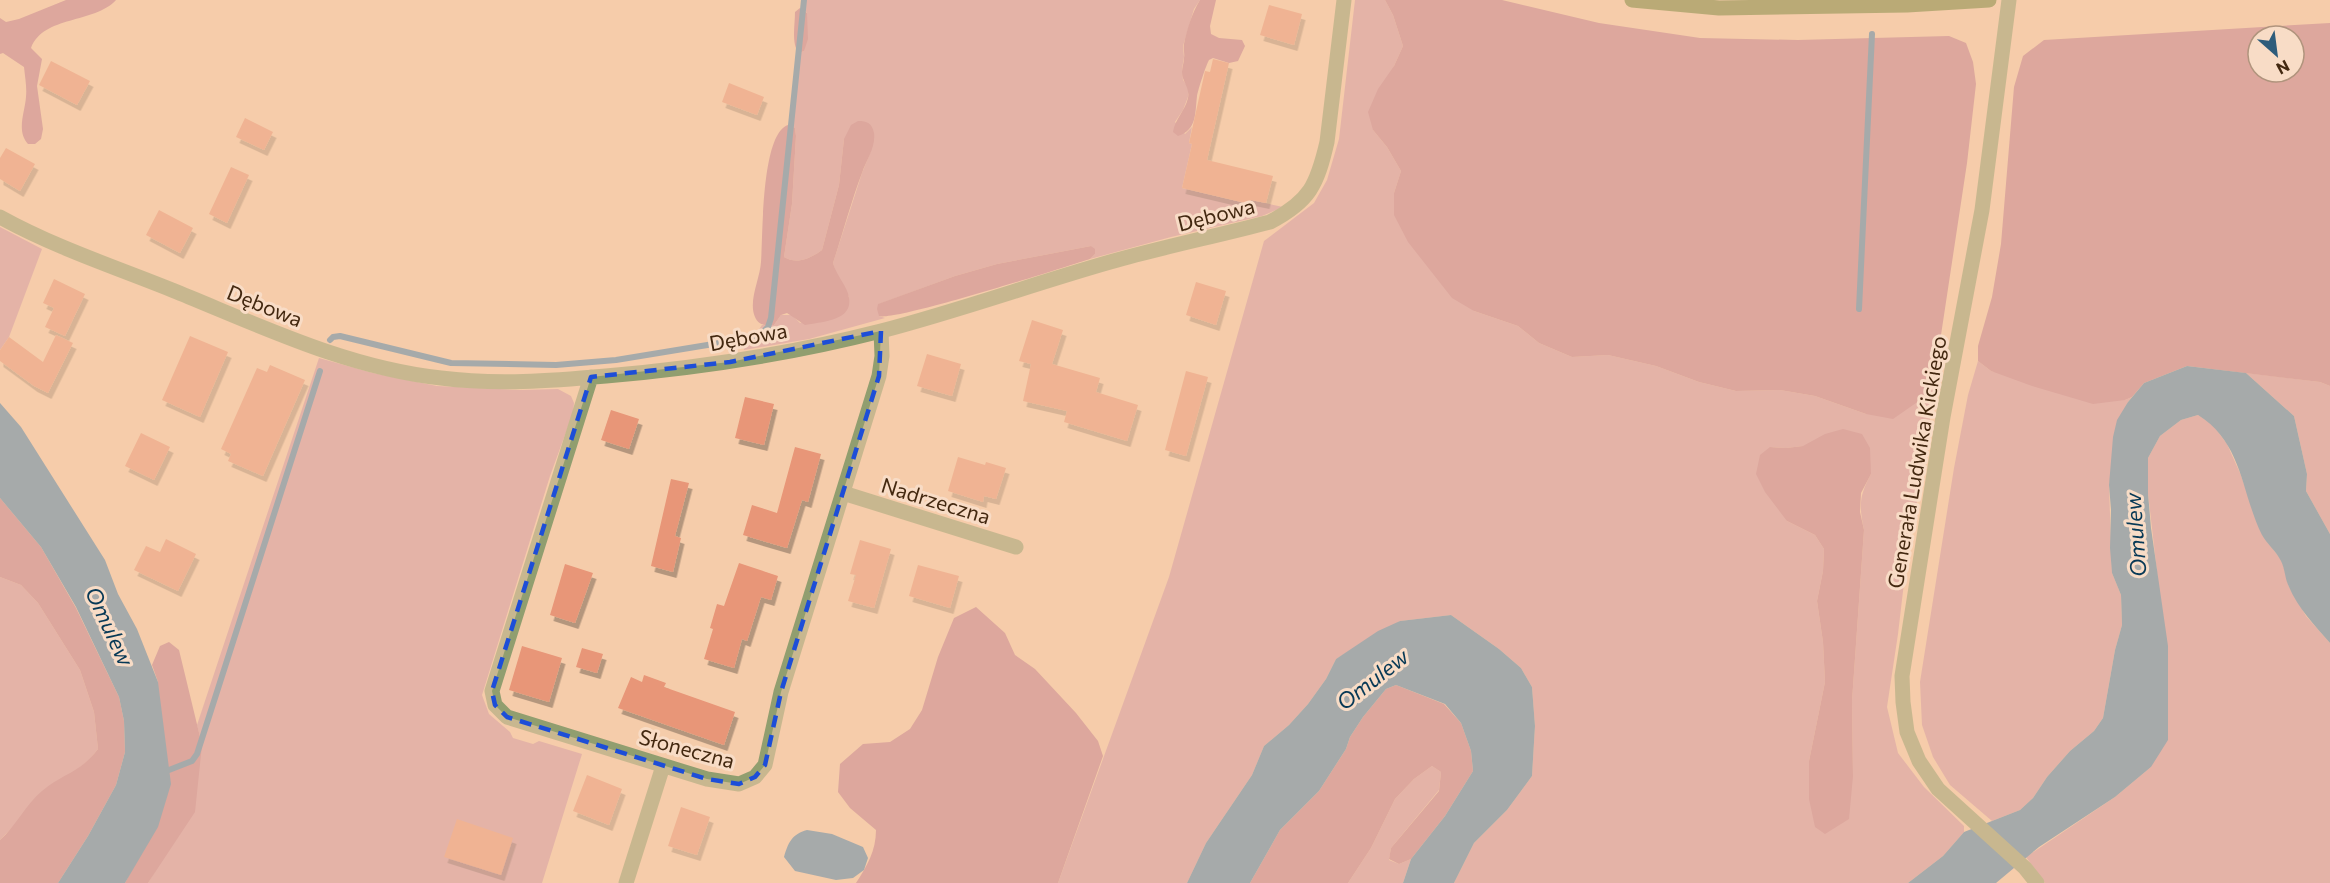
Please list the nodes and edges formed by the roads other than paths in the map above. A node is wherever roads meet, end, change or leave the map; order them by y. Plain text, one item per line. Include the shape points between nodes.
1 (1344, 0) edge
2 (1632, 0) edge
3 (1989, 0) edge
4 (2009, 0) edge
5 (0, 217) edge
6 (882, 331) junction
7 (591, 377) junction
8 (843, 493) junction
9 (1016, 547) dead end
10 (663, 766) junction
11 (626, 883) edge
12 (2037, 883) edge

1 - 6 street, Dębowa via 1323,159 1317,180 1293,210 1270,222 1112,261
2 - 3 main road via 1719,8
4 - 12 street, Generała Ludwika Kickiego via 1982,210 1943,417 1902,676 1908,732 1919,761 1938,789
5 - 7 street, Dębowa via 59,245 352,361 470,381
6 - 7 street, Dębowa via 730,362
6 - 8 street, Słoneczna via 879,376
7 - 10 street, Słoneczna via 492,691 495,705 507,717
8 - 9 street, Nadrzeczna
8 - 10 street, Słoneczna via 781,692 765,765 755,777 739,784
10 - 11 street

